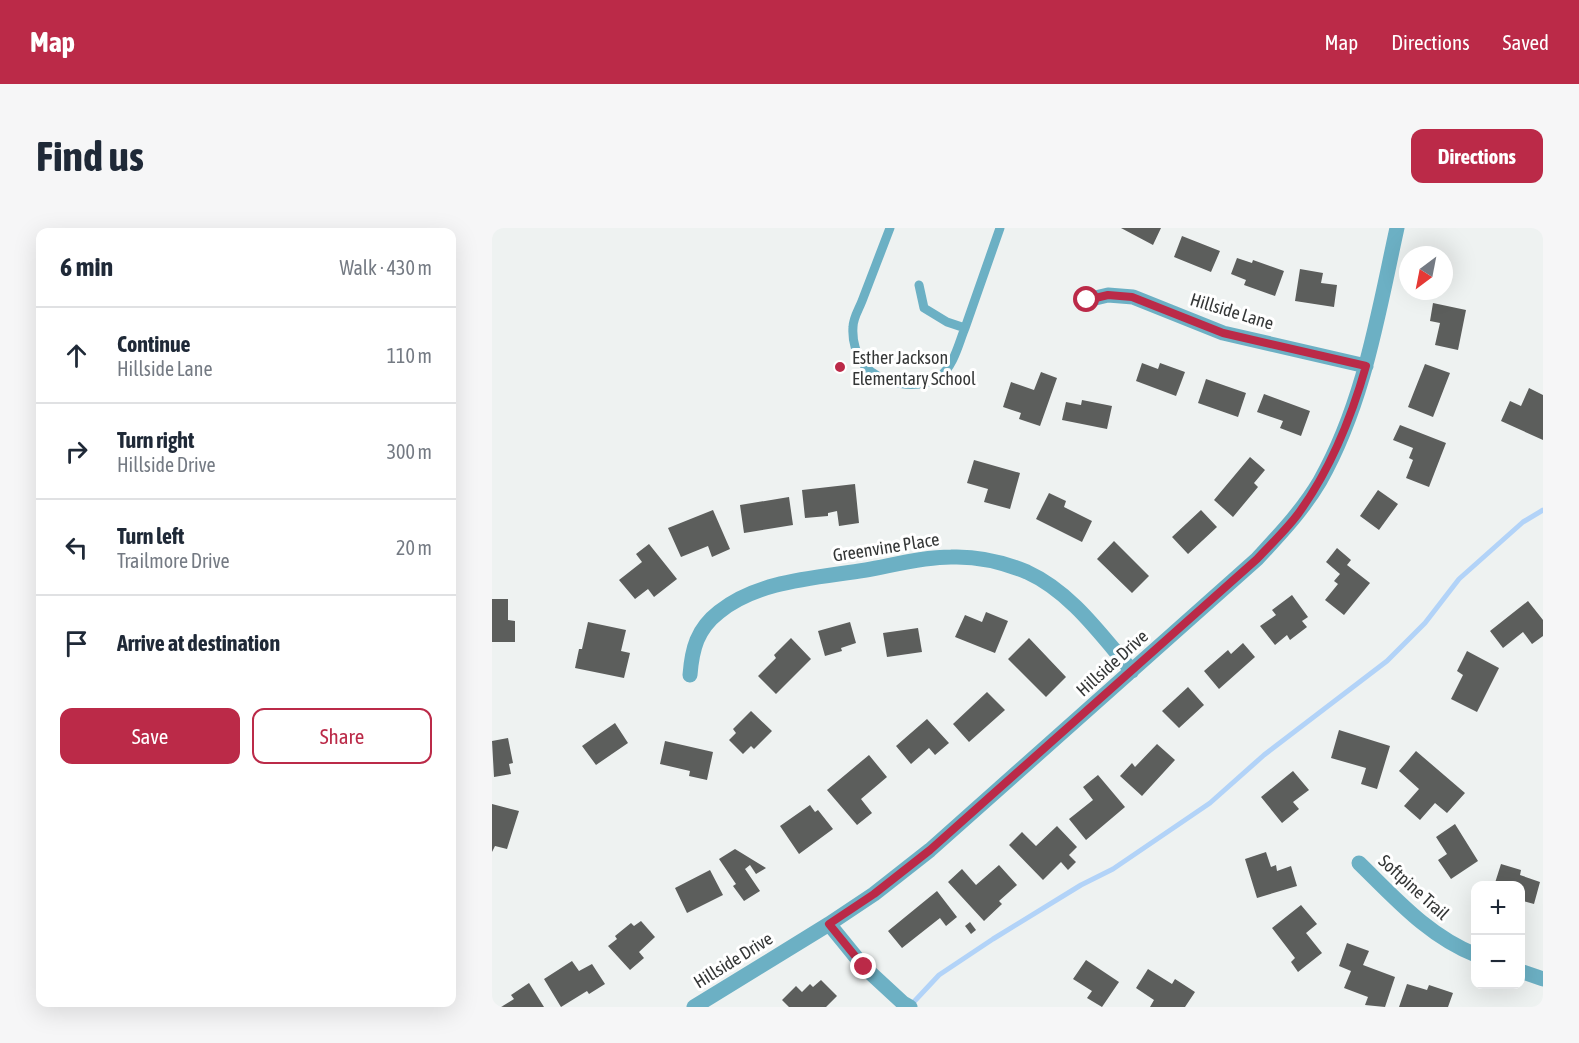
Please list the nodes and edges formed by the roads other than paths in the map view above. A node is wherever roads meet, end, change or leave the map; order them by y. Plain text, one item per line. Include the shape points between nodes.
1 (890, 228) edge
2 (1000, 228) edge
3 (1397, 228) edge
4 (919, 285) dead end
5 (1087, 300) dead end
6 (965, 328) junction
7 (1366, 366) junction
8 (1132, 671) junction
9 (690, 675) dead end
10 (1359, 863) dead end
11 (829, 924) junction
12 (1471, 953) edge
13 (1525, 972) edge
14 (1543, 979) edge
15 (694, 1007) edge
16 (910, 1007) edge

1 - 6 lane via 852,325 854,344 866,367 891,382 928,383 942,375 950,364
2 - 6 lane
3 - 7 street, Hillside Drive
4 - 6 lane via 924,308
5 - 7 street, Hillside Lane via 1108,295 1132,297 1223,333
7 - 8 street, Hillside Drive via 1341,442 1297,515 1257,559
8 - 9 street, Greenvine Place via 1078,608 1048,584 1002,563 952,556 774,586 746,595 718,612 701,630 691,651
8 - 11 street, Hillside Drive via 930,850
10 - 12 street, Softpine Trail via 1416,919
11 - 15 street, Hillside Drive
11 - 16 street via 864,967
13 - 14 street

